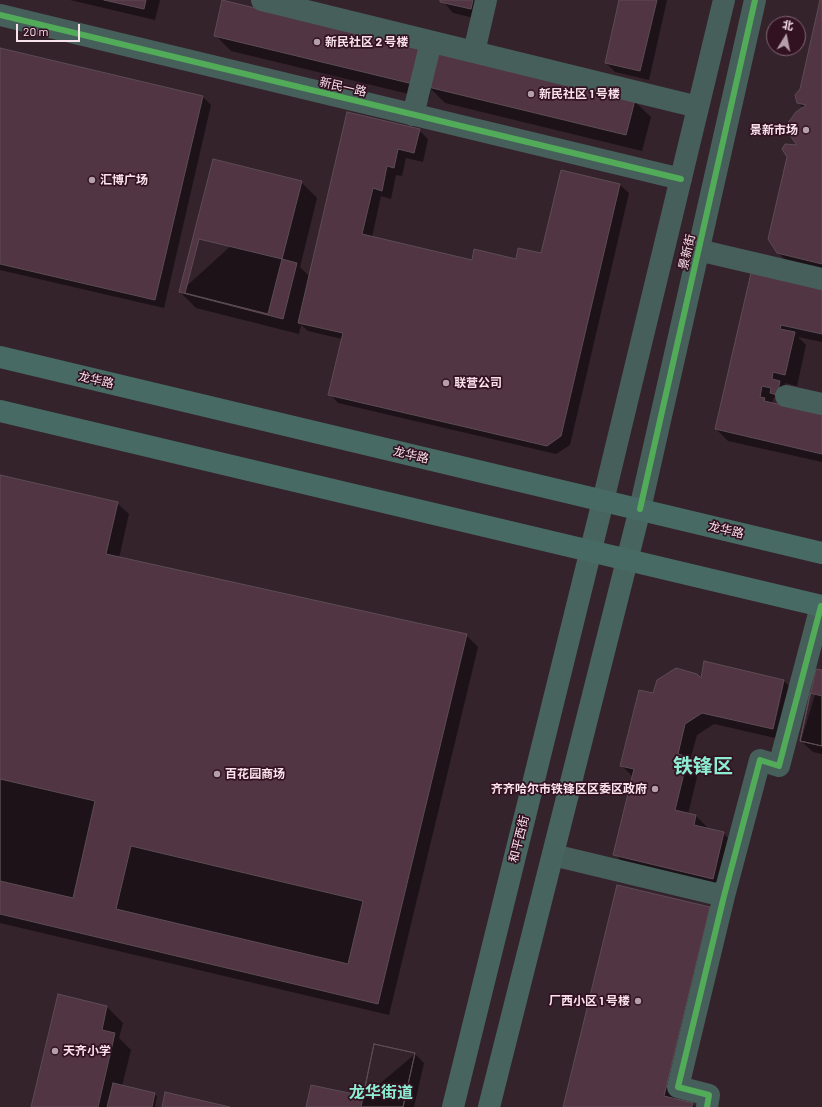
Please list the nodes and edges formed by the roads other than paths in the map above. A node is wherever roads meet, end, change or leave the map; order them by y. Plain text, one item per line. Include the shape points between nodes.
1 (262, 0) edge
2 (486, 0) edge
3 (724, 0) edge
4 (755, 0) edge
5 (0, 16) edge
6 (431, 42) junction
7 (474, 52) junction
8 (698, 107) junction
9 (413, 115) junction
10 (681, 180) junction
11 (698, 250) junction
12 (822, 279) edge
13 (0, 357) edge
14 (786, 396) dead end
15 (822, 404) edge
16 (0, 411) edge
17 (603, 501) junction
18 (640, 509) junction
19 (590, 551) junction
20 (822, 553) edge
21 (628, 560) junction
22 (822, 606) edge
23 (553, 855) junction
24 (724, 896) junction
25 (494, 1106) edge
26 (453, 1107) edge
27 (706, 1107) edge

1 - 6 street
2 - 7 street
3 - 8 street, 景新街
4 - 11 street, 景新街
5 - 9 street, 新民一路
6 - 7 street
6 - 9 street
7 - 8 street
8 - 10 street, 景新街
9 - 10 street, 新民一路
10 - 17 street, 景新街
11 - 12 street
11 - 18 street, 景新街
13 - 17 main road, 龙华路
14 - 15 street
16 - 19 main road
17 - 18 main road, 龙华路
17 - 19 main road, 和平西街
18 - 20 main road, 龙华路
18 - 21 main road
19 - 21 main road
19 - 26 main road, 和平西街
21 - 22 main road
21 - 23 main road
22 - 24 street via 779,766 760,760
23 - 24 street
23 - 25 main road
24 - 27 street via 678,1087 709,1095

